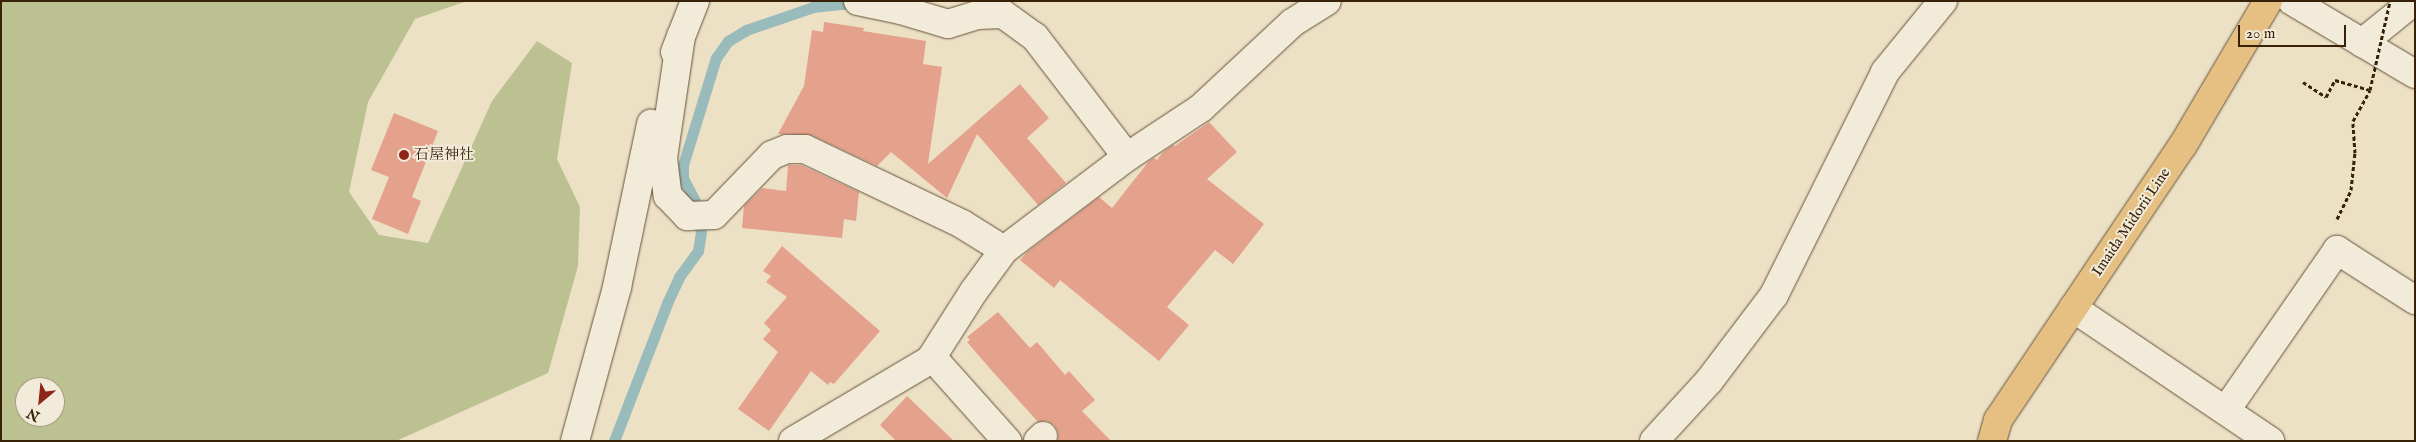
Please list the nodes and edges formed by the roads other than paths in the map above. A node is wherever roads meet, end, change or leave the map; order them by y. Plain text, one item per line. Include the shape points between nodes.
1 (695, 1) edge
2 (858, 1) edge
3 (1328, 1) edge
4 (1943, 1) edge
5 (2268, 1) edge
6 (2292, 1) edge
7 (2414, 1) edge
8 (681, 36) junction
9 (2362, 43) junction
10 (2415, 74) edge
11 (1127, 157) junction
12 (1004, 250) junction
13 (2415, 300) edge
14 (2074, 308) junction
15 (932, 357) junction
16 (2226, 410) junction
17 (575, 441) edge
18 (793, 441) edge
19 (1007, 441) edge
20 (1654, 441) edge
21 (1992, 441) edge
22 (2270, 441) edge

1 - 8 street
2 - 11 street via 948,24 978,15 1003,14 1035,37
3 - 11 street via 1292,23 1200,108
4 - 20 street via 1884,72 1774,295 1709,381
5 - 14 main road, Imaida Midorii Line via 2184,145
6 - 9 street
7 - 9 street
8 - 12 street via 663,158 668,196 687,216 714,215 772,155 805,149 962,224
8 - 17 street via 653,113 618,287
9 - 10 street
11 - 12 street
12 - 15 street
13 - 16 street via 2337,250
14 - 16 street
14 - 21 main road, Imaida Midorii Line via 1998,420
15 - 18 street
15 - 19 street
16 - 22 street

